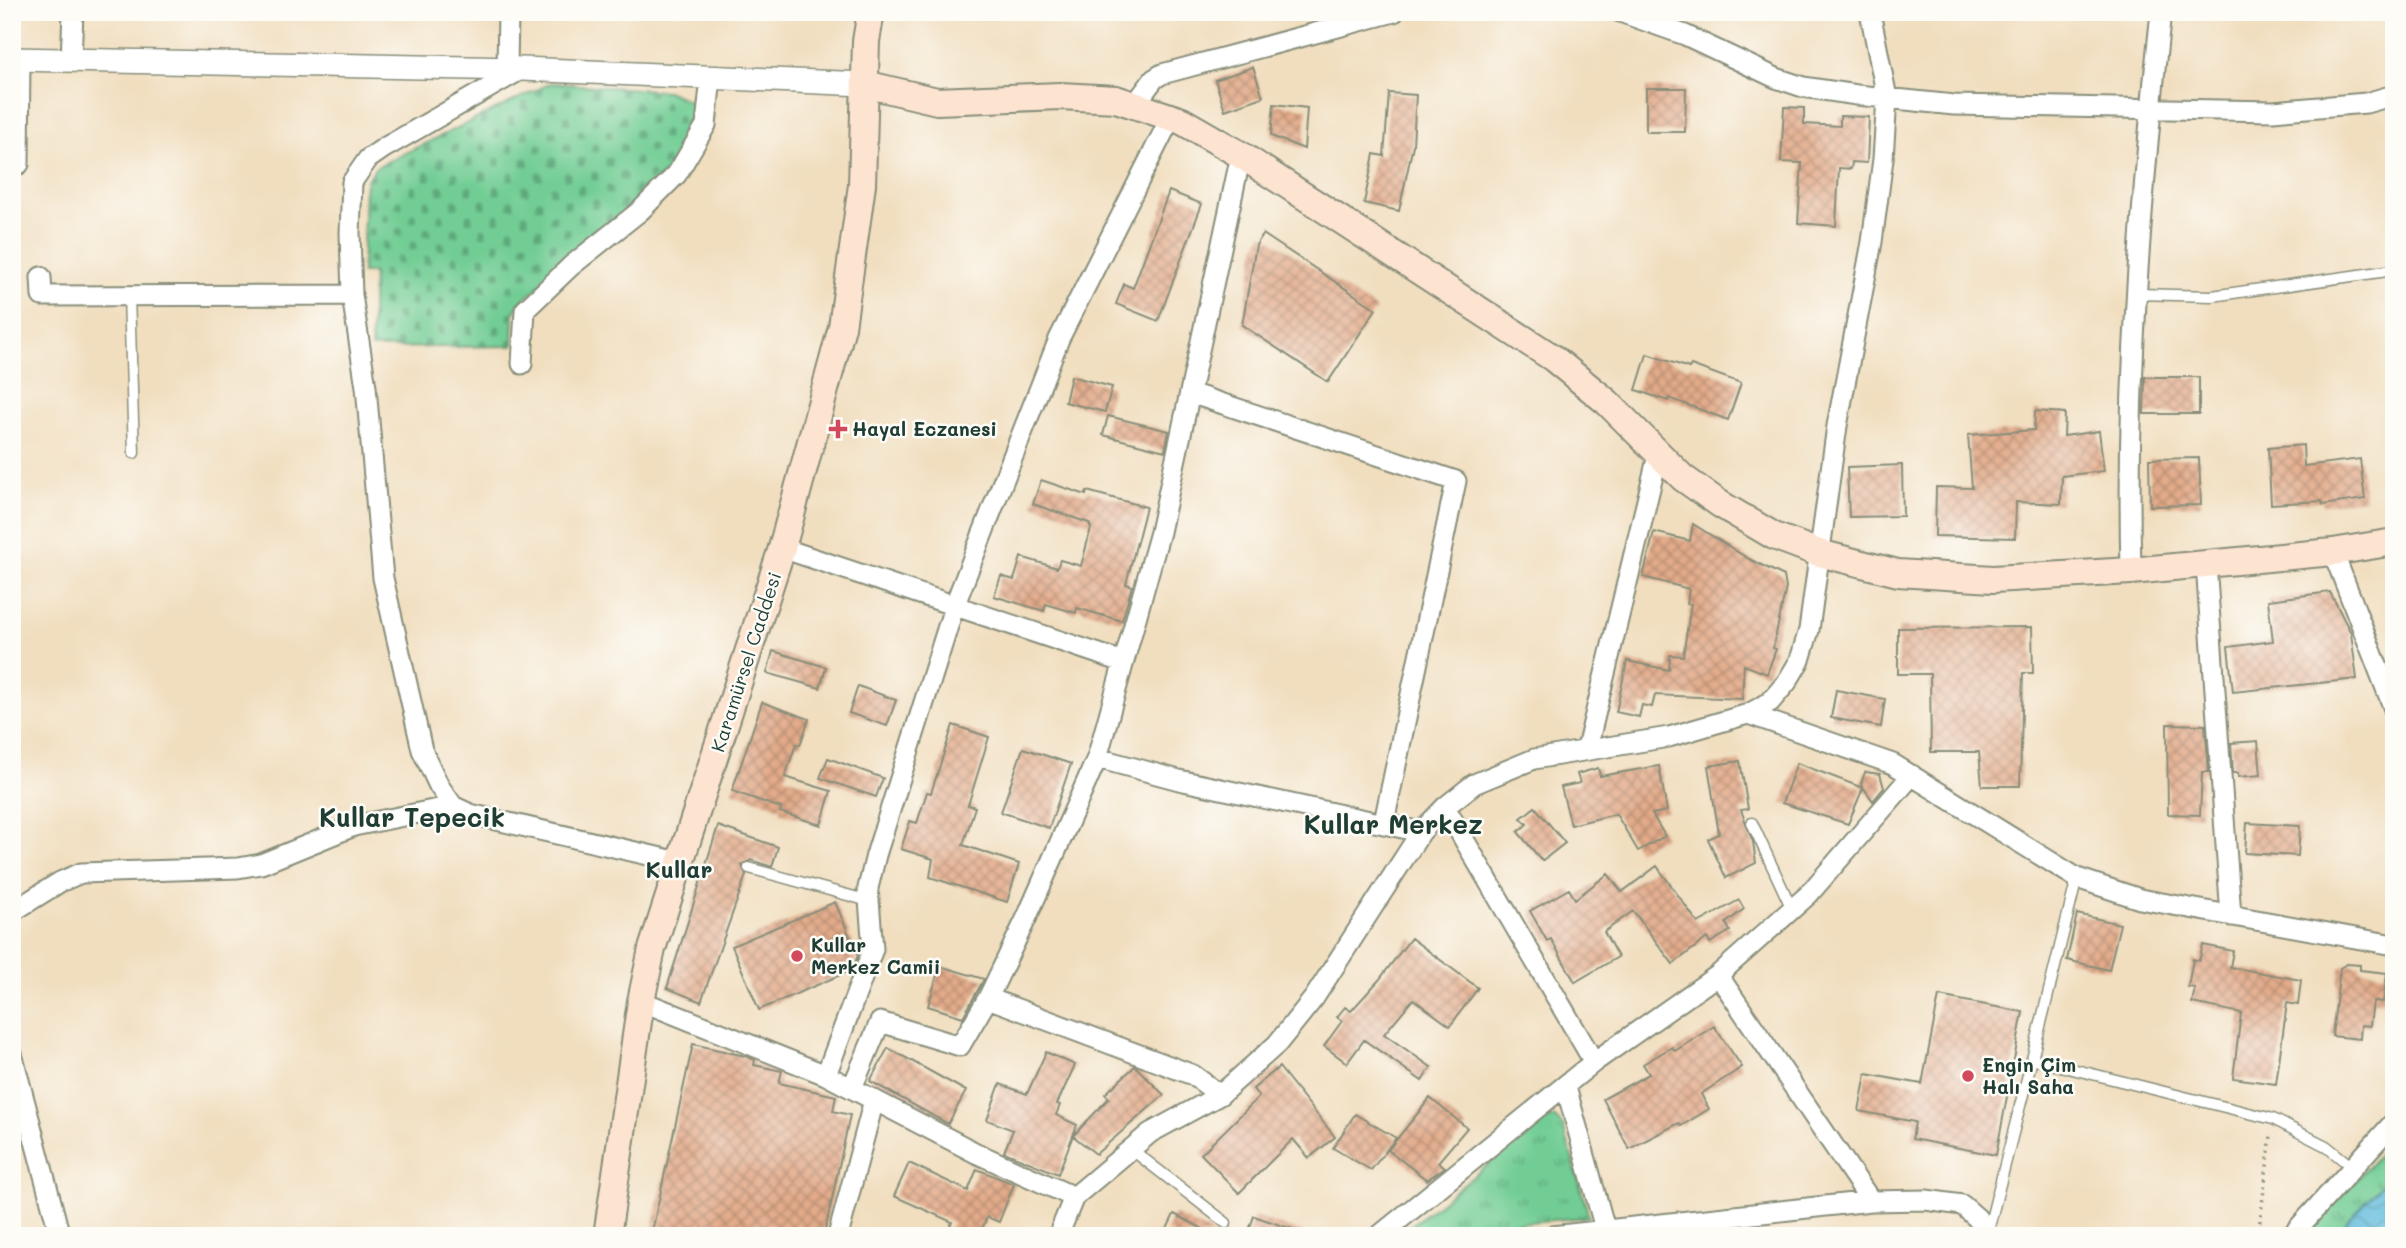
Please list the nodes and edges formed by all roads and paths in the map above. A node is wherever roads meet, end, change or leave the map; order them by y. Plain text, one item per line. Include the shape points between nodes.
1 (73, 12) edge
2 (508, 12) edge
3 (871, 12) edge
4 (1394, 12) edge
5 (1620, 12) edge
6 (1870, 12) edge
7 (2161, 12) edge
8 (16, 59) edge
9 (71, 60) junction
10 (515, 69) junction
11 (711, 77) junction
12 (865, 84) junction
13 (2394, 95) edge
14 (1887, 99) junction
15 (1136, 103) junction
16 (2150, 109) junction
17 (1171, 117) junction
18 (1241, 155) junction
19 (19, 164) dead end
20 (2394, 270) edge
21 (41, 277) dead end
22 (2137, 294) junction
23 (129, 295) junction
24 (352, 295) junction
25 (522, 364) dead end
26 (1191, 393) junction
27 (134, 453) dead end
28 (1658, 455) junction
29 (2394, 542) edge
30 (782, 548) junction
31 (2333, 552) junction
32 (1819, 553) junction
33 (2206, 564) junction
34 (2131, 571) junction
35 (955, 604) junction
36 (1123, 662) junction
37 (2394, 709) edge
38 (1748, 715) junction
39 (1587, 748) junction
40 (1097, 758) junction
41 (1912, 775) junction
42 (453, 806) junction
43 (1445, 807) junction
44 (1384, 822) junction
45 (1752, 823) dead end
46 (1421, 832) junction
47 (679, 862) junction
48 (749, 868) dead end
49 (2077, 878) junction
50 (870, 901) junction
51 (1792, 909) junction
52 (12, 912) edge
53 (2231, 916) junction
54 (2394, 945) edge
55 (1718, 975) junction
56 (988, 998) junction
57 (641, 1001) junction
58 (12, 1054) edge
59 (2032, 1059) junction
60 (1594, 1062) junction
61 (826, 1075) junction
62 (1566, 1087) junction
63 (852, 1088) junction
64 (1220, 1095) junction
65 (874, 1100) junction
66 (2273, 1119) junction
67 (2394, 1122) edge
68 (1131, 1149) junction
69 (2353, 1167) junction
70 (1074, 1197) junction
71 (1871, 1201) junction
72 (1226, 1223) dead end
73 (1605, 1229) junction
74 (1987, 1235) edge
75 (60, 1236) edge
76 (607, 1236) edge
77 (838, 1236) edge
78 (1058, 1236) edge
79 (1378, 1236) edge
80 (1552, 1236) edge
81 (2258, 1236) edge
82 (2291, 1236) edge

1 - 9 street
2 - 10 street
3 - 12 main road, Karamürsel Caddesi
4 - 15 street via 1162,74
5 - 14 street via 1664,26 1803,87
6 - 14 street
7 - 16 street
8 - 9 street
8 - 19 street
9 - 10 street
10 - 11 street
10 - 24 street via 384,148 358,170 351,202
11 - 12 street
11 - 25 street via 706,125 677,174 525,310
12 - 15 main road via 937,101 1082,96
12 - 30 main road, Karamürsel Caddesi via 854,261 842,327
13 - 16 street via 2366,103 2292,110
14 - 16 street
14 - 32 street via 1877,212 1837,426
15 - 17 main road
16 - 22 street
17 - 18 main road
17 - 35 street via 1059,339
18 - 26 street
18 - 28 main road via 1553,358 1607,402
20 - 22 lane via 2211,296
21 - 23 street via 42,296
22 - 34 street via 2129,439
23 - 24 street
23 - 27 lane
24 - 42 street via 387,602 422,751
26 - 36 street via 1160,531
26 - 44 street via 1456,481
28 - 32 main road via 1683,478 1748,521
28 - 39 street
29 - 31 main road
30 - 35 street
30 - 47 main road, Karamürsel Caddesi
31 - 33 main road
31 - 37 street
32 - 34 main road via 1898,573 1950,578
32 - 38 street via 1809,631 1800,660 1770,702
33 - 34 main road
33 - 53 street
35 - 36 street
35 - 50 street via 876,855
36 - 40 street
38 - 39 street via 1669,737
38 - 41 street via 1893,764
39 - 43 street via 1516,765 1474,785
40 - 44 street via 1179,780
40 - 56 street
41 - 49 street
41 - 51 street
42 - 47 street via 470,814
42 - 52 street via 354,826 261,864 81,873
43 - 46 street
43 - 60 street
44 - 46 street
45 - 51 lane
46 - 64 street via 1314,998 1277,1044
47 - 57 main road, Karamürsel Caddesi
48 - 50 lane
49 - 53 street via 2140,899
49 - 59 lane
50 - 61 street via 873,949
51 - 55 street
53 - 54 street
55 - 60 street
55 - 71 street
56 - 63 street via 960,1046 880,1022
56 - 64 street via 1193,1075
57 - 61 street
57 - 76 main road, Karamürsel Caddesi
58 - 75 street
59 - 66 lane
59 - 74 lane
60 - 62 street
61 - 63 street
62 - 73 street
62 - 79 street
63 - 65 street
64 - 68 street via 1150,1133
65 - 70 street
65 - 77 street
66 - 69 lane via 2326,1146
66 - 81 path
67 - 69 street
68 - 70 street
68 - 72 lane
69 - 82 street
70 - 78 street
71 - 73 street
71 - 74 street via 1952,1202 1970,1211
73 - 80 street

